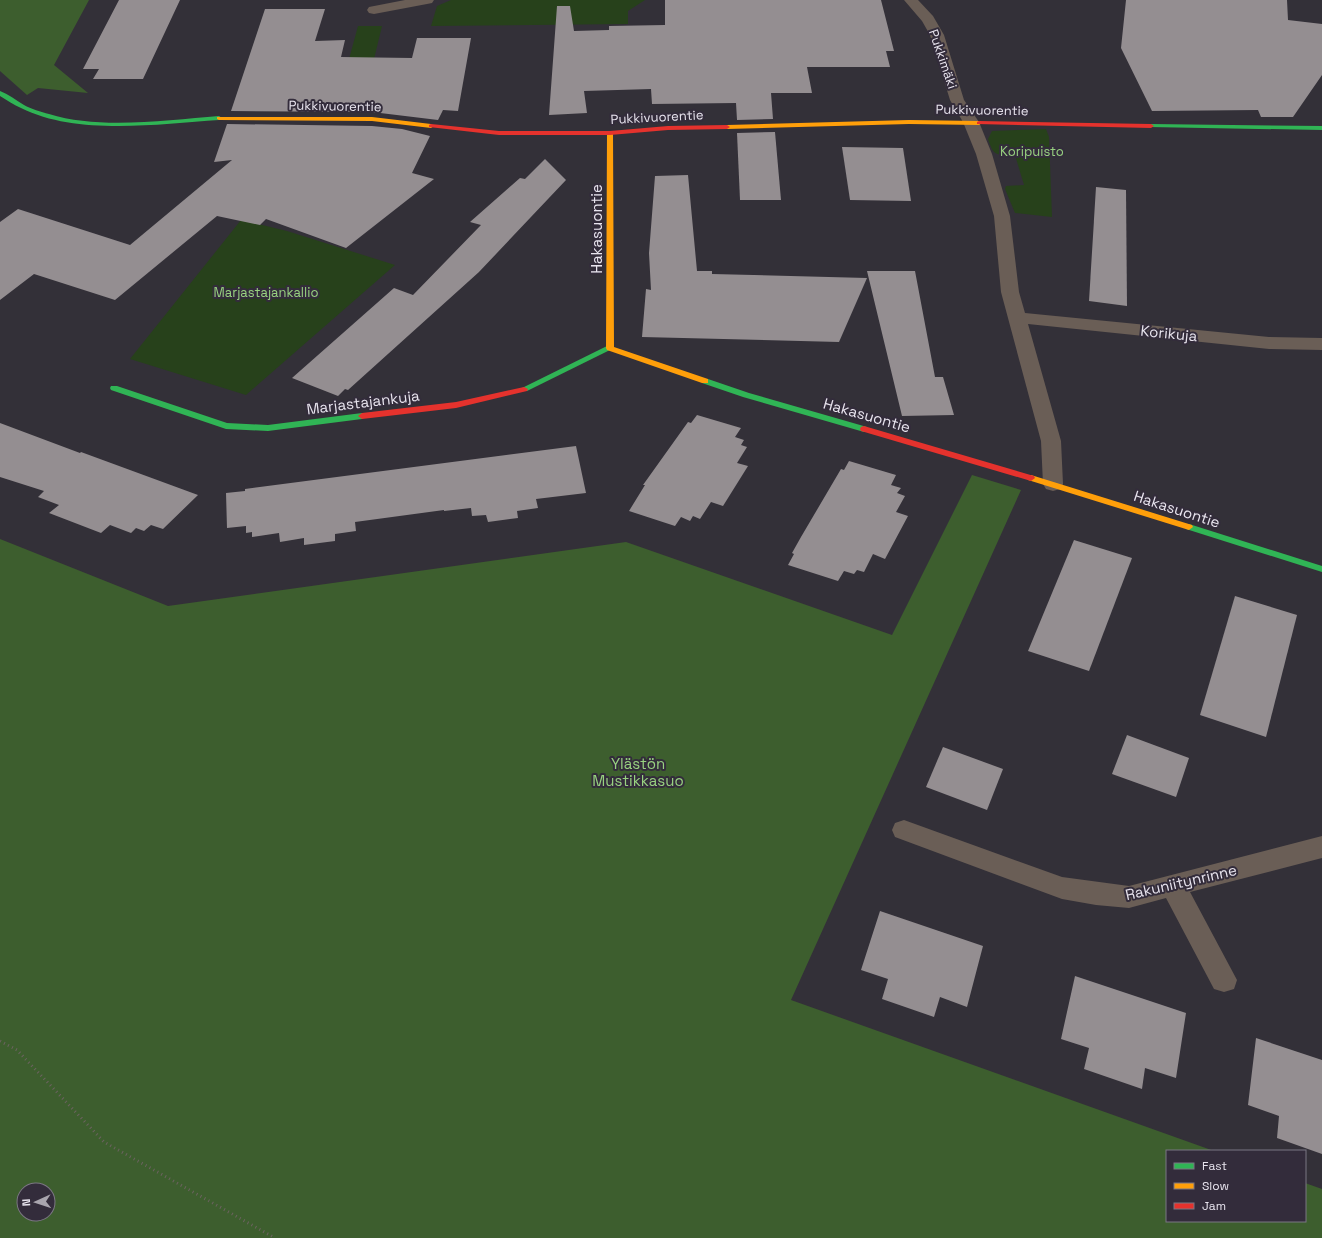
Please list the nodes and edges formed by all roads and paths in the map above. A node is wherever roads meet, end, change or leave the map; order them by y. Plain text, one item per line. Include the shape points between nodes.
1 (427, 0) edge
2 (910, 0) edge
3 (374, 10) dead end
4 (0, 93) edge
5 (971, 122) junction
6 (1322, 128) edge
7 (610, 133) junction
8 (1017, 318) junction
9 (1322, 344) edge
10 (610, 348) junction
11 (114, 388) dead end
12 (1053, 484) junction
13 (1322, 569) edge
14 (904, 830) dead end
15 (1322, 847) edge
16 (1173, 886) junction
17 (1224, 980) dead end
18 (0, 1041) edge
19 (275, 1238) edge

1 - 3 street
2 - 5 street, Pukkimäki via 928,18 937,35 957,100
4 - 7 street, Pukkivuorentie via 13,103 44,114 107,125 238,117 372,119 499,133
5 - 6 street, Pukkivuorentie
5 - 7 street, Pukkivuorentie via 668,128
5 - 8 street via 984,154 1002,216 1010,292
7 - 10 street, Hakasuontie
8 - 9 street, Korikuja via 1269,343
8 - 12 street via 1051,441
10 - 11 street, Marjastajankuja via 523,389 456,405 268,428 226,426
10 - 12 street, Hakasuontie via 746,395
12 - 13 street, Hakasuontie
14 - 16 street, Rakuniitynrinne via 1062,888 1128,896
15 - 16 street, Rakuniitynrinne
16 - 17 street
18 - 19 path via 17,1050 104,1142

